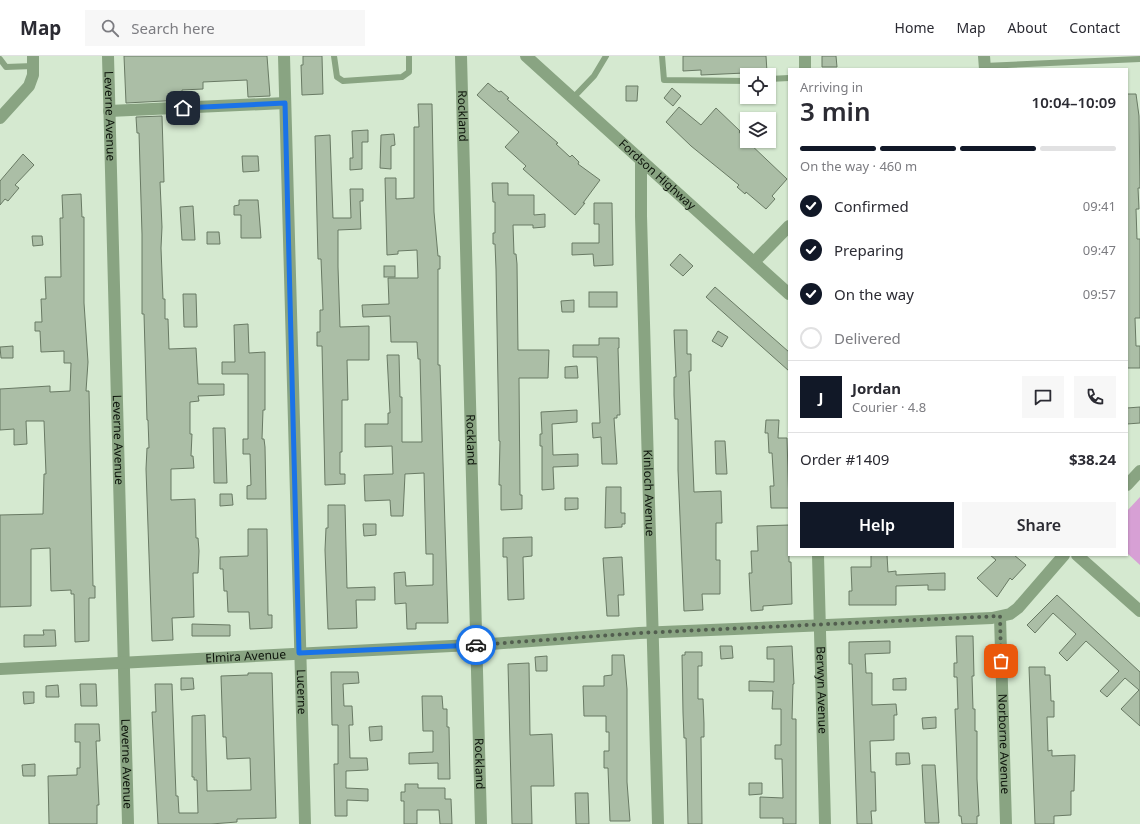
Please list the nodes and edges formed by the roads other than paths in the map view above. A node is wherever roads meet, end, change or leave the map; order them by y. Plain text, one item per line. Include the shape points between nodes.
1 (108, 56) edge
2 (284, 56) edge
3 (334, 56) edge
4 (409, 56) edge
5 (461, 56) edge
6 (526, 56) edge
7 (606, 56) edge
8 (662, 56) edge
9 (805, 56) edge
10 (0, 58) edge
11 (1140, 59) edge
12 (33, 61) edge
13 (984, 64) edge
14 (805, 68) edge
15 (788, 78) edge
16 (776, 79) edge
17 (740, 81) edge
18 (572, 99) junction
19 (285, 103) junction
20 (109, 111) junction
21 (0, 118) edge
22 (641, 161) junction
23 (788, 227) edge
24 (754, 262) junction
25 (788, 293) edge
26 (1140, 470) edge
27 (1128, 484) edge
28 (818, 556) edge
29 (1063, 556) edge
30 (1078, 556) edge
31 (1140, 611) edge
32 (1000, 616) junction
33 (820, 626) junction
34 (653, 633) junction
35 (477, 644) junction
36 (299, 653) junction
37 (122, 663) junction
38 (0, 669) edge
39 (128, 824) edge
40 (305, 824) edge
41 (481, 824) edge
42 (658, 824) edge
43 (825, 824) edge
44 (1006, 824) edge

1 - 20 street, Leverne Avenue
2 - 19 street, Lucerne
3 - 4 lane via 337,77 343,81 402,77 409,72
5 - 35 street, Rockland
6 - 18 street, Fordson Highway
7 - 18 lane via 594,76
8 - 17 lane via 664,80
9 - 14 street
10 - 12 lane via 6,67
11 - 13 lane
12 - 21 street via 33,75 29,86
15 - 16 lane
18 - 22 street, Fordson Highway
19 - 20 street
19 - 36 street, Lucerne
20 - 37 street, Leverne Avenue via 124,648
22 - 24 street, Fordson Highway
22 - 34 street, Kinloch Avenue
23 - 24 street
24 - 25 street, Fordson Highway
26 - 27 street
28 - 33 street, Berwyn Avenue
29 - 32 street, Elmira Avenue via 1018,608 1010,614
30 - 31 street
32 - 33 street, Elmira Avenue
32 - 44 street, Norborne Avenue
33 - 34 street, Elmira Avenue
33 - 43 street, Berwyn Avenue
34 - 35 street, Elmira Avenue
34 - 42 street, Kinloch Avenue
35 - 36 street, Elmira Avenue
35 - 41 street, Rockland
36 - 37 street, Elmira Avenue
36 - 40 street, Lucerne
37 - 38 street, Elmira Avenue
37 - 39 street, Leverne Avenue

